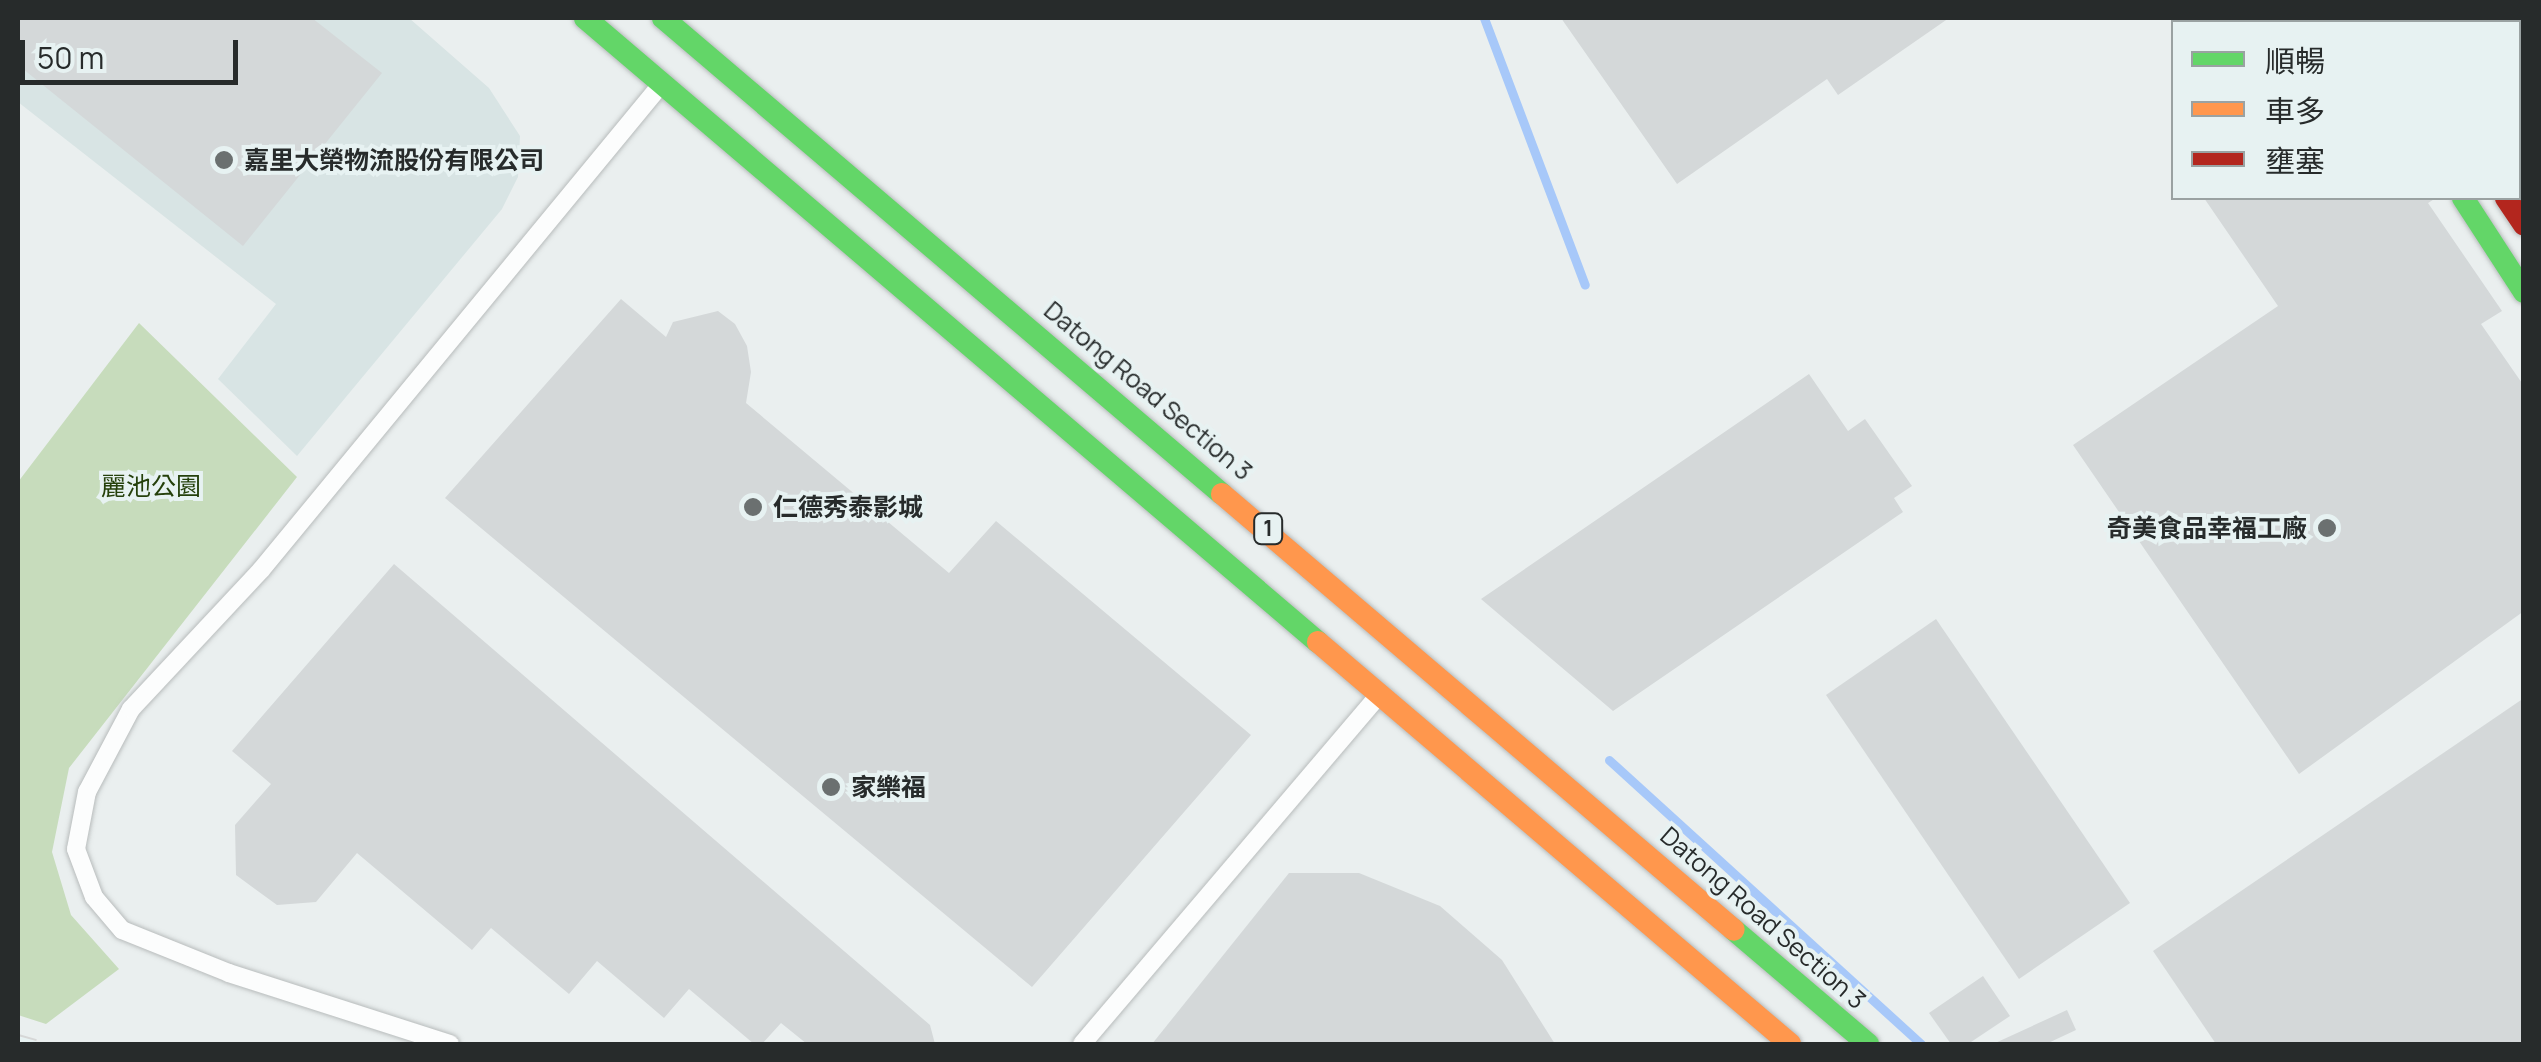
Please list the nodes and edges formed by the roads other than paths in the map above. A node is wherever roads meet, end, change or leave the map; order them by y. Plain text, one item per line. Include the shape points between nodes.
1 (585, 18) edge
2 (662, 18) edge
3 (679, 64) junction
4 (2463, 200) edge
5 (2507, 200) edge
6 (2524, 225) edge
7 (2524, 292) edge
8 (1378, 695) junction
9 (1782, 1016) edge
10 (450, 1044) edge
11 (1082, 1044) edge
12 (1790, 1044) edge
13 (1868, 1044) edge

1 - 3 main road, Datong Road Section 3 / 1
2 - 3 main road, Datong Road Section 3 / 1
3 - 8 main road, Datong Road Section 3 / 1
3 - 9 main road, Datong Road Section 3 / 1
3 - 10 lane via 261,570 131,709 86,792 76,849 94,897 122,930
4 - 7 main road
5 - 6 main road
8 - 9 main road, Datong Road Section 3 / 1
8 - 11 lane
9 - 12 main road, Datong Road Section 3 / 1
9 - 13 main road, Datong Road Section 3 / 1

